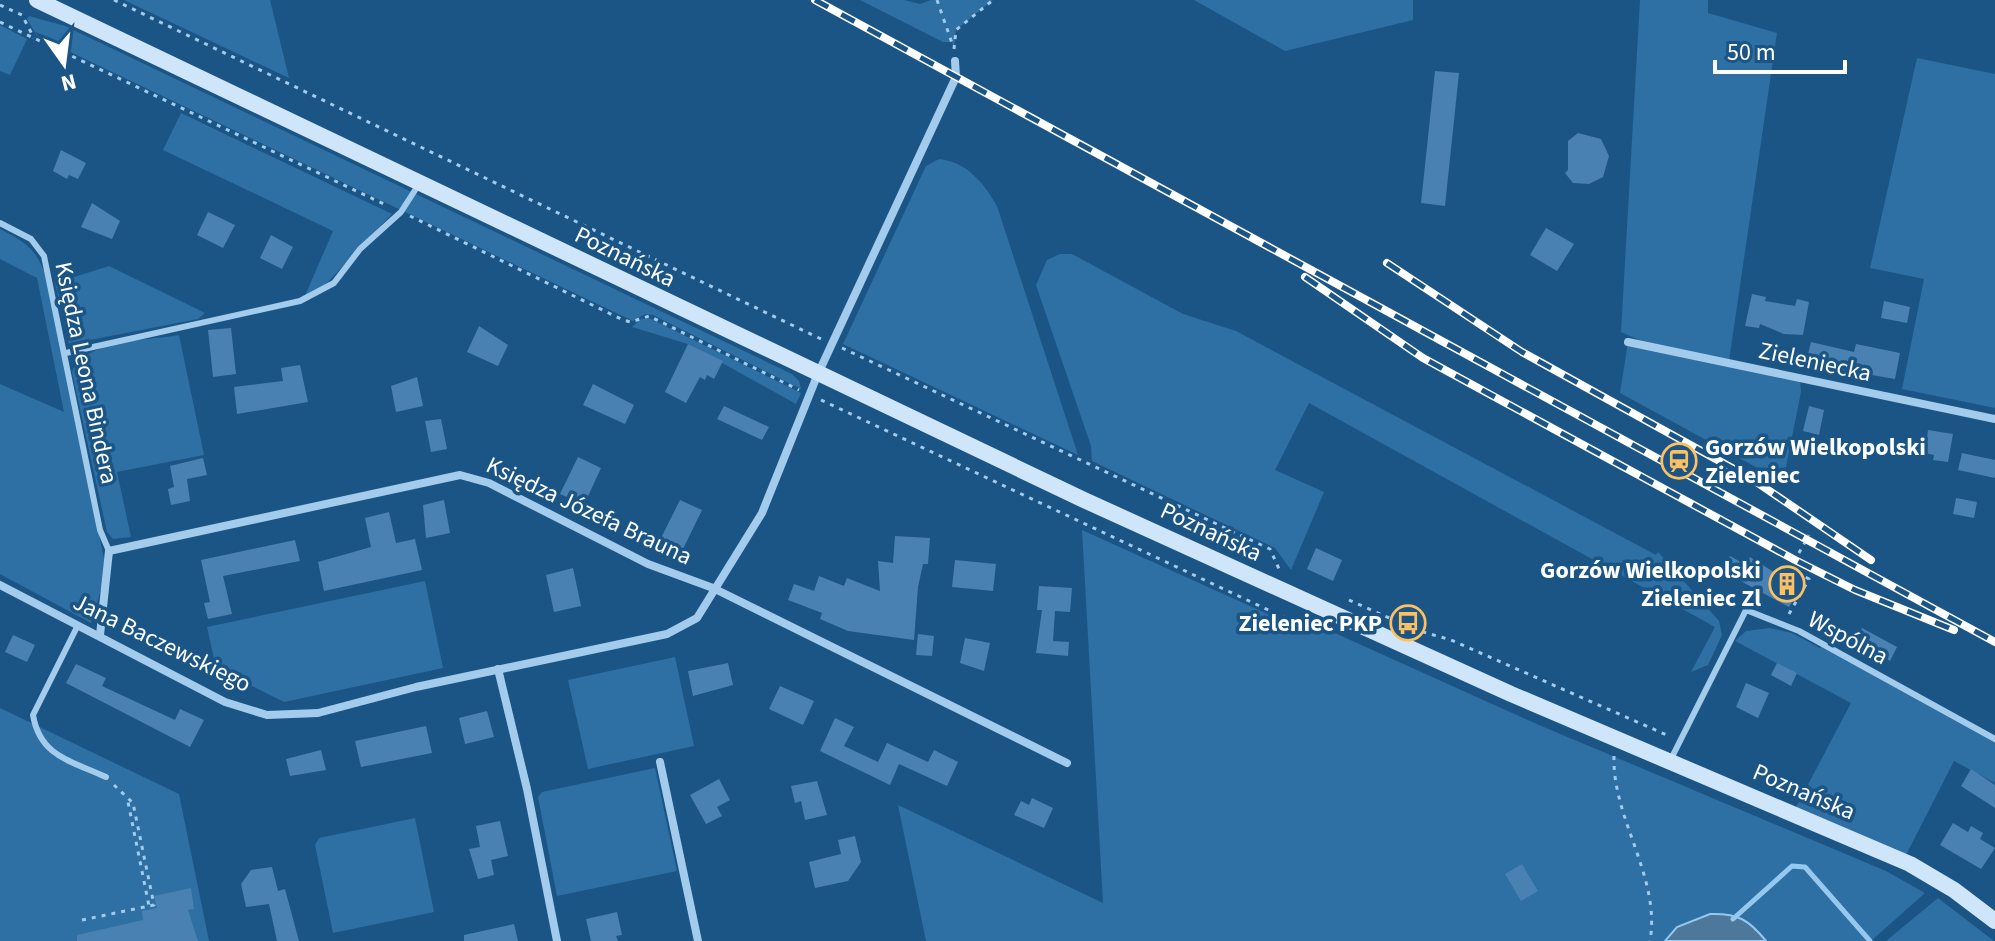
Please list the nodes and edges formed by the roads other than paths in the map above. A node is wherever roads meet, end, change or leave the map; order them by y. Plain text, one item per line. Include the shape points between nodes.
1 (37, 0) edge
2 (955, 61) road end
3 (419, 184) junction
4 (0, 223) edge
5 (1628, 342) dead end
6 (66, 353) junction
7 (817, 376) junction
8 (1995, 419) edge
9 (109, 551) junction
10 (0, 585) edge
11 (713, 588) junction
12 (78, 625) junction
13 (100, 635) junction
14 (498, 669) junction
15 (1995, 739) edge
16 (1670, 761) junction
17 (660, 762) dead end
18 (1067, 763) dead end
19 (106, 777) road end
20 (1992, 919) edge
21 (557, 941) edge
22 (698, 941) edge

1 - 3 main road, Poznańska
2 - 7 street, Jana Baczewskiego via 956,77
3 - 6 lane via 401,212 360,249 334,283 300,301
3 - 7 main road, Poznańska
4 - 6 lane, Księdza Leona Bindera via 40,246
5 - 8 street, Zieleniecka
6 - 9 lane, Księdza Leona Bindera via 100,530
7 - 11 street, Jana Baczewskiego via 762,513
7 - 16 main road, Poznańska via 1259,581
9 - 11 street, Księdza Józefa Brauna via 460,475 489,483 648,564
9 - 13 street
10 - 12 street, Jana Baczewskiego
11 - 14 street, Jana Baczewskiego via 697,618 667,634
11 - 18 street, Księdza Józefa Brauna
12 - 13 street, Jana Baczewskiego
12 - 19 lane via 33,715 35,729 48,750
13 - 14 street, Jana Baczewskiego via 225,702 267,715 318,713
14 - 21 street
15 - 16 lane, Wspólna via 1784,625 1746,610
16 - 20 main road, Poznańska via 1910,864
17 - 22 street

